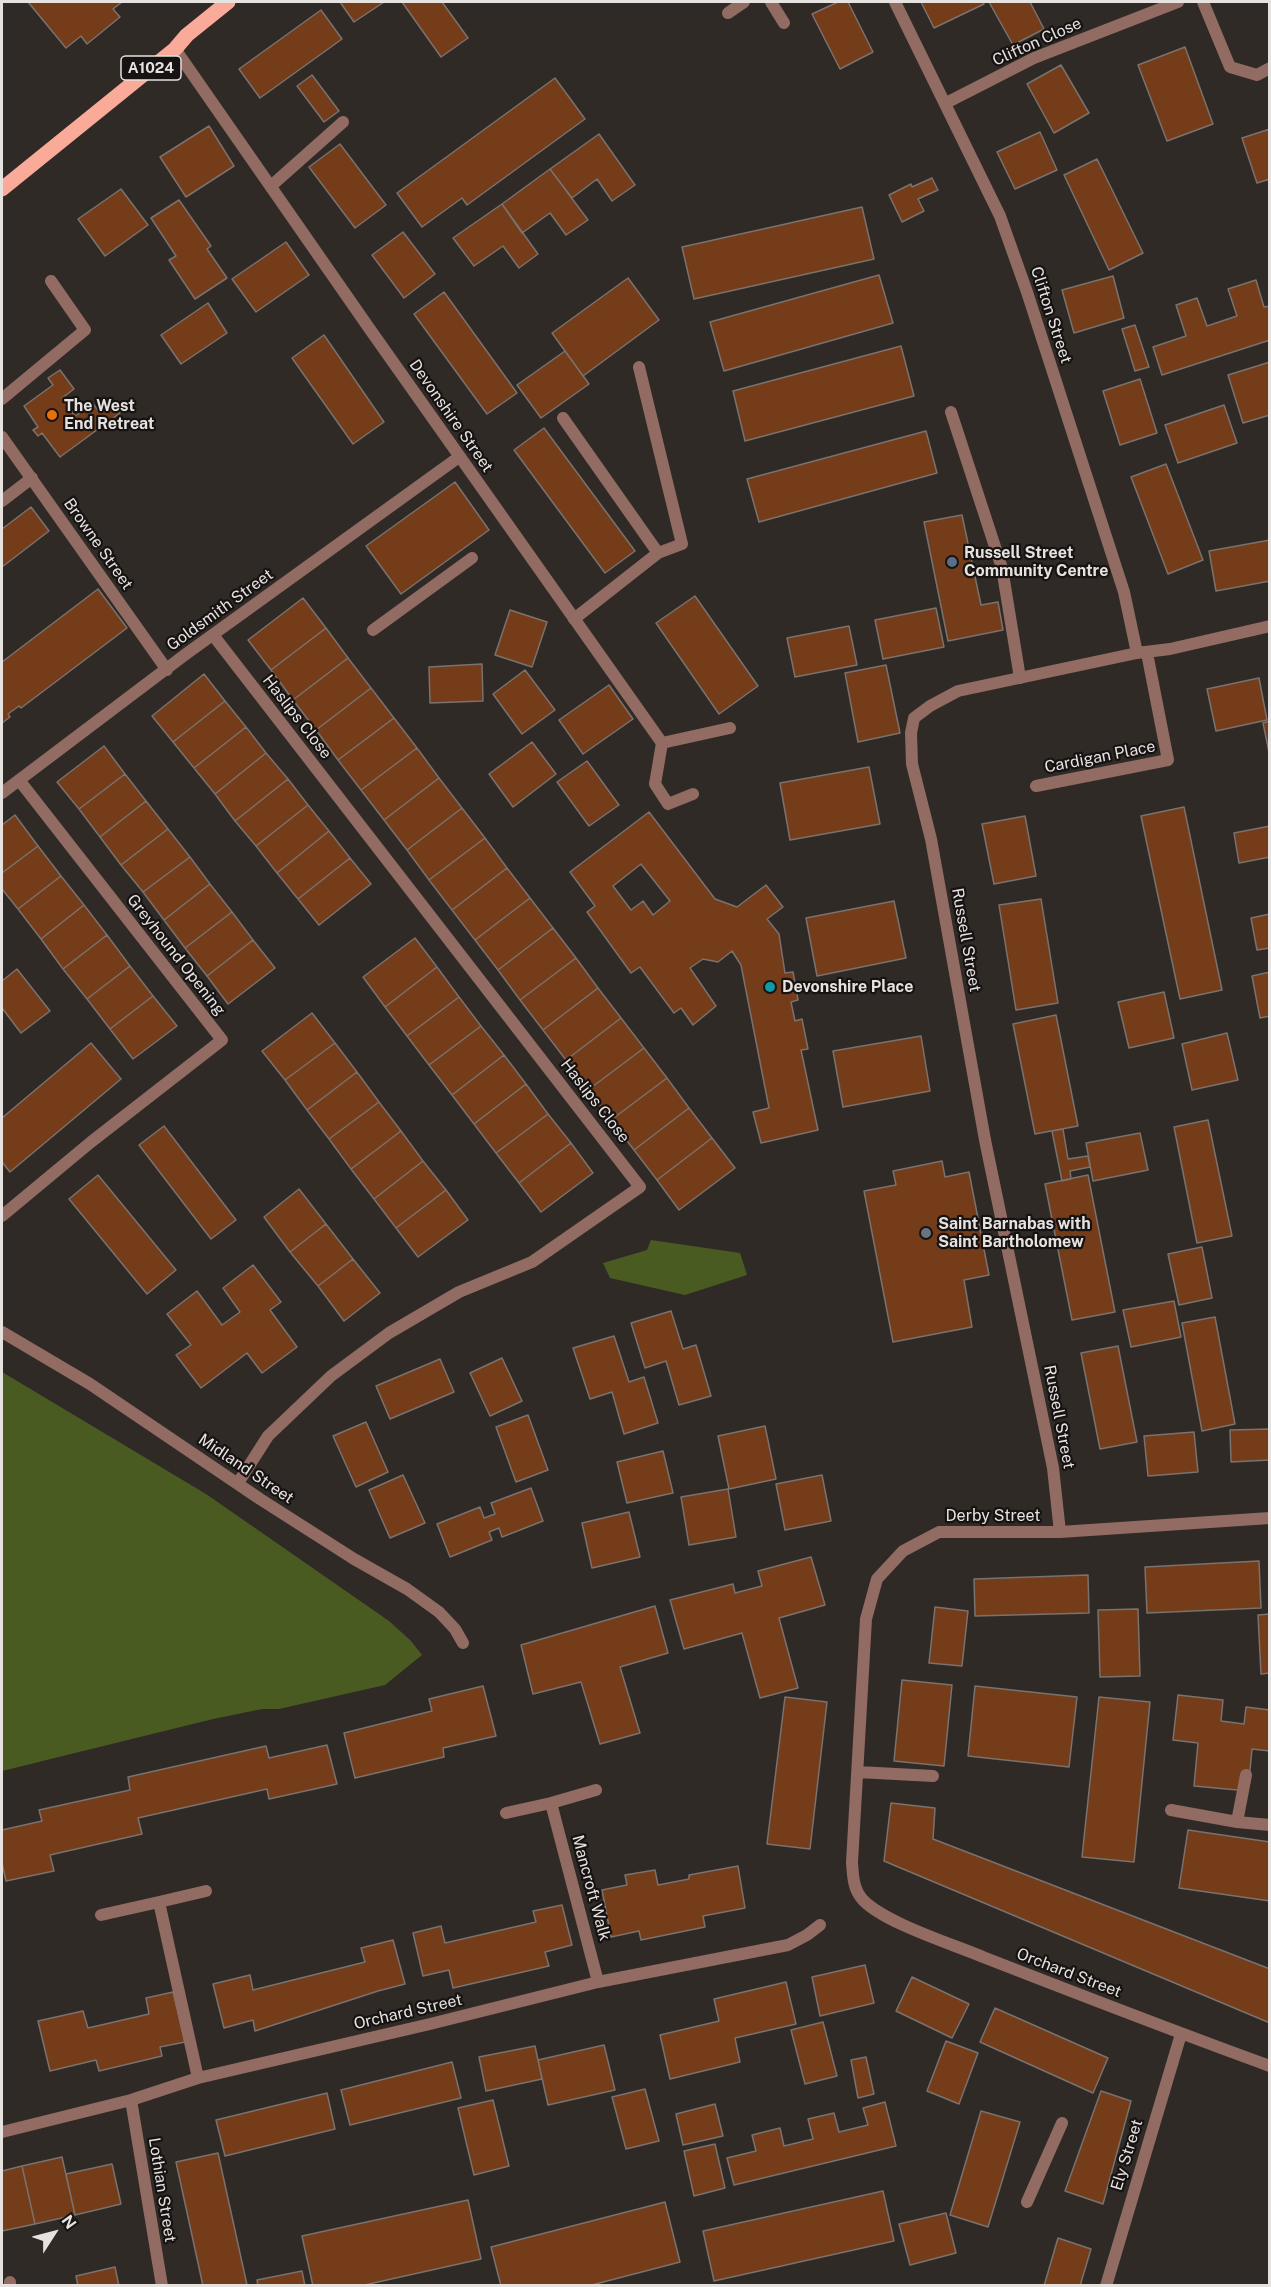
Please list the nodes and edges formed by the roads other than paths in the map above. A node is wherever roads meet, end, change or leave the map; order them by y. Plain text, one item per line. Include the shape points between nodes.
1 (228, 2) edge
2 (744, 2) edge
3 (771, 2) edge
4 (895, 2) edge
5 (1178, 2) edge
6 (1203, 2) edge
7 (728, 13) dead end
8 (784, 23) dead end
9 (176, 49) junction
10 (1269, 68) edge
11 (946, 103) junction
12 (343, 122) dead end
13 (271, 186) junction
14 (2, 189) edge
15 (51, 281) dead end
16 (639, 367) dead end
17 (2, 399) edge
18 (951, 412) dead end
19 (563, 418) dead end
20 (2, 437) edge
21 (459, 457) junction
22 (32, 478) junction
23 (2, 501) edge
24 (658, 553) junction
25 (472, 558) dead end
26 (574, 619) junction
27 (1269, 626) edge
28 (373, 630) dead end
29 (213, 635) junction
30 (1142, 653) junction
31 (167, 670) junction
32 (1020, 678) junction
33 (730, 728) dead end
34 (662, 743) junction
35 (19, 780) junction
36 (1036, 786) dead end
37 (2, 793) edge
38 (693, 794) dead end
39 (2, 1216) edge
40 (2, 1332) edge
41 (238, 1483) junction
42 (1269, 1518) edge
43 (1060, 1532) junction
44 (463, 1643) dead end
45 (858, 1772) junction
46 (1246, 1775) dead end
47 (933, 1776) dead end
48 (596, 1790) dead end
49 (551, 1803) junction
50 (1171, 1810) dead end
51 (506, 1813) dead end
52 (1237, 1822) junction
53 (1269, 1825) edge
54 (206, 1891) dead end
55 (863, 1899) joint
56 (159, 1902) junction
57 (101, 1915) dead end
58 (820, 1924) dead end
59 (598, 1982) junction
60 (1181, 2034) junction
61 (1269, 2066) edge
62 (198, 2078) junction
63 (131, 2100) junction
64 (1062, 2123) dead end
65 (2, 2132) edge
66 (1027, 2202) dead end
67 (162, 2286) edge
68 (1106, 2286) edge

1 - 9 main road, A1024 via 187,35
2 - 7 street
3 - 8 street
4 - 11 street, Clifton Street
5 - 11 street, Clifton Close via 1035,58
6 - 10 street via 1230,67 1257,75
9 - 13 street, Devonshire Street
9 - 14 main road, A1024
11 - 30 street, Clifton Street via 1000,216
12 - 13 street
13 - 21 street, Devonshire Street
15 - 17 street via 85,330
16 - 24 street via 682,544
18 - 32 street via 1002,568
19 - 24 street
20 - 22 street, Browne Street
21 - 26 street, Devonshire Street
21 - 29 street, Goldsmith Street
22 - 23 street
22 - 31 street, Browne Street
24 - 26 street
25 - 28 street
26 - 34 street, Devonshire Street
27 - 30 street, Russell Street
29 - 31 street, Goldsmith Street
29 - 41 street, Haslips Close via 640,1187 532,1262 459,1292 389,1333 331,1376 268,1436
30 - 32 street, Russell Street
30 - 36 street, Cardigan Place via 1168,760
31 - 35 street, Goldsmith Street
32 - 43 street, Russell Street via 958,691 914,718 912,764 931,839 985,1140 1053,1468
33 - 34 street
34 - 38 street via 656,784 668,804
35 - 37 street, Goldsmith Street
35 - 39 street, Greyhound Opening via 222,1041
40 - 41 street, Midland Street via 90,1384
41 - 44 street, Midland Street via 407,1589 439,1612
42 - 43 street, Derby Street
43 - 45 street, Derby Street via 939,1532 903,1551 877,1579 866,1619
45 - 47 street
45 - 55 street, Derby Street via 852,1862 854,1884
46 - 52 street
48 - 49 street
49 - 51 street
49 - 59 street, Mancroft Walk
50 - 52 street
52 - 53 street
54 - 56 street
55 - 60 street, Orchard Street via 880,1914 930,1936
56 - 57 street
56 - 62 street
58 - 59 street, Orchard Street via 788,1945
59 - 62 street, Orchard Street
60 - 61 street, Orchard Street
60 - 68 street, Ely Street
62 - 63 street, Orchard Street
63 - 65 street, Orchard Street
63 - 67 street, Lothian Street
64 - 66 street

